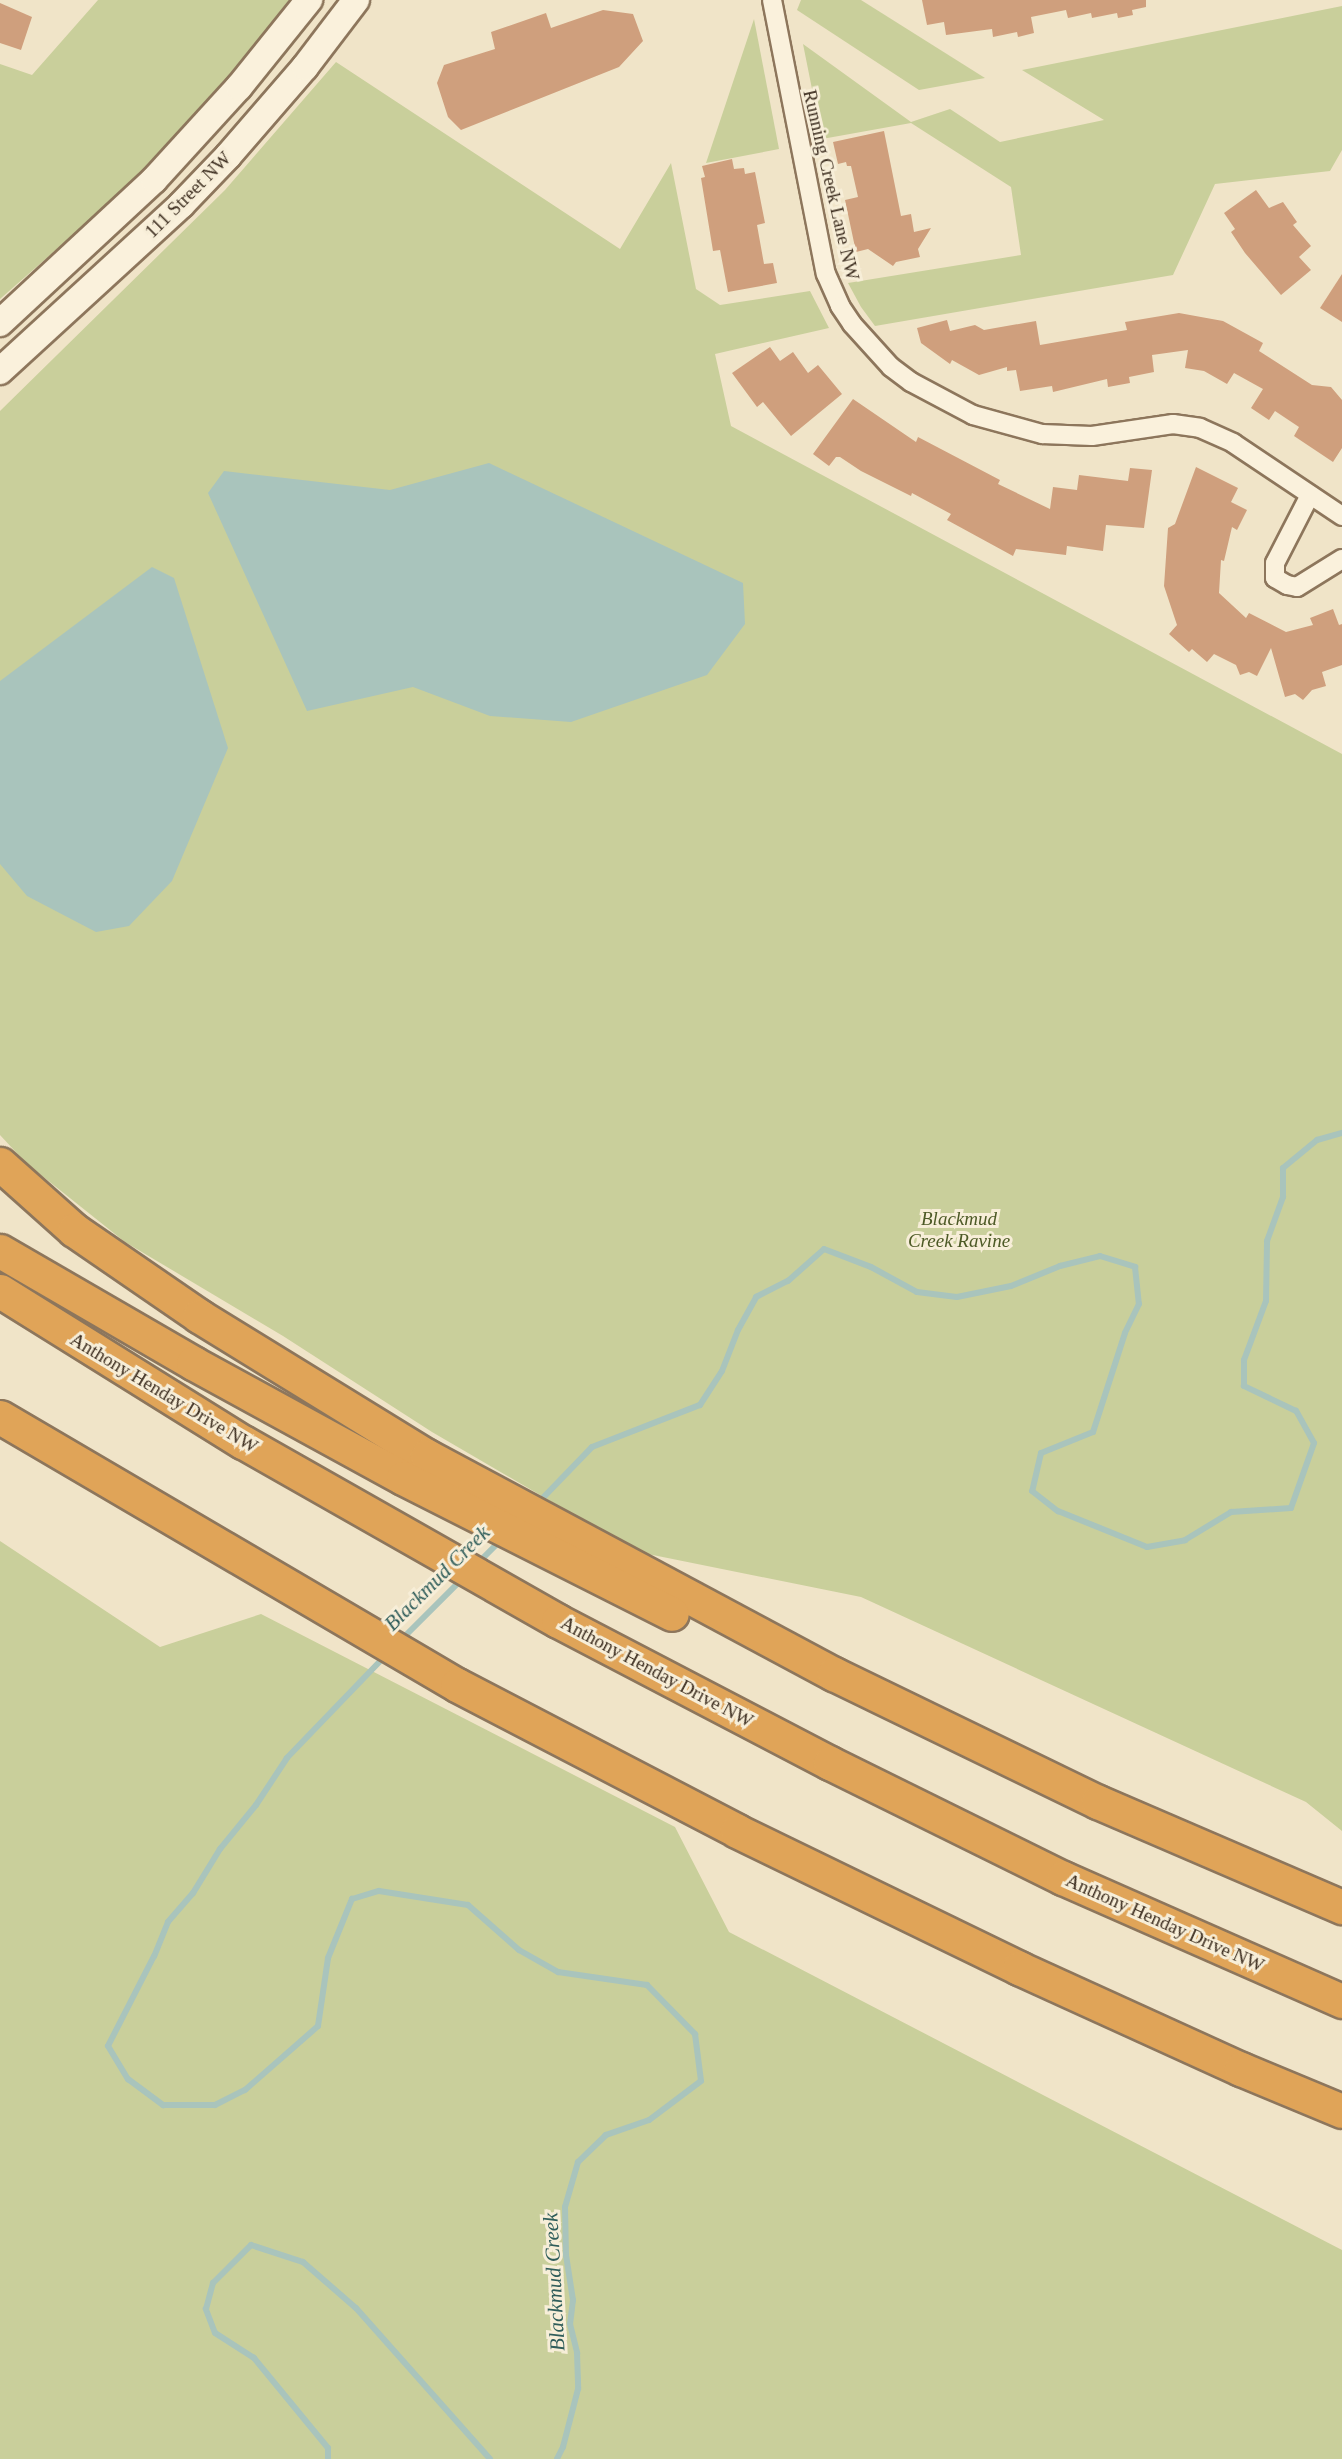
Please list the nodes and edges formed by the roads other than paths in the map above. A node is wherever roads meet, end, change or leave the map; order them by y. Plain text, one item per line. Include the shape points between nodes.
1 (309, 0) edge
2 (356, 0) edge
3 (772, 0) edge
4 (0, 323) edge
5 (0, 371) edge
6 (1311, 495) junction
7 (1342, 516) edge
8 (1342, 559) edge
9 (0, 1164) edge
10 (0, 1251) edge
11 (0, 1291) edge
12 (7, 1423) edge
13 (618, 1575) junction
14 (1342, 1907) edge
15 (1337, 1999) edge
16 (1342, 2111) edge

1 - 4 main road, 111 Street NW via 239,87 154,180
2 - 5 main road, 111 Street NW via 229,156
3 - 6 street, Running Creek Lane NW via 827,274 839,306 891,367 973,415 1042,434 1091,436 1173,424 1200,428 1233,443
6 - 7 street, Running Creek Lane NW
6 - 8 street via 1275,563 1275,578 1297,587
9 - 13 highway via 74,1230 199,1316
10 - 13 highway via 403,1478
11 - 15 highway, Anthony Henday Drive NW via 243,1442 558,1621 1051,1872
12 - 16 highway via 491,1703 737,1831 1019,1968
13 - 14 highway via 758,1654

